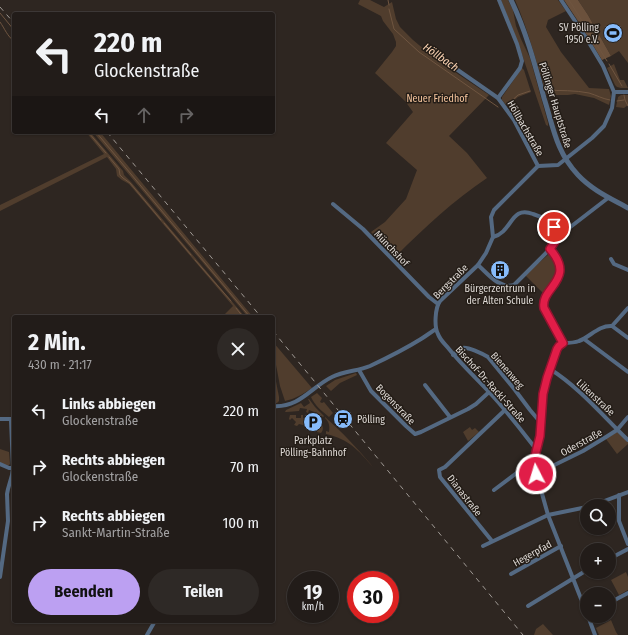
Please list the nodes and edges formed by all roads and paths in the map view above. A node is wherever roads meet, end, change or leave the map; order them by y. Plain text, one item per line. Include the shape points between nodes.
1 (499, 0) edge
2 (561, 0) edge
3 (511, 1) edge
4 (439, 57) dead end
5 (614, 92) junction
6 (628, 92) edge
7 (498, 98) junction
8 (565, 160) junction
9 (538, 166) junction
10 (608, 198) junction
11 (334, 204) dead end
12 (628, 208) edge
13 (560, 235) junction
14 (493, 237) junction
15 (550, 249) junction
16 (611, 259) dead end
17 (478, 265) junction
18 (628, 270) edge
19 (438, 304) junction
20 (628, 308) edge
21 (612, 326) junction
22 (436, 329) junction
23 (628, 338) edge
24 (584, 339) junction
25 (563, 343) junction
26 (453, 355) junction
27 (550, 369) junction
28 (360, 370) junction
29 (628, 372) edge
30 (425, 385) dead end
31 (489, 392) junction
32 (275, 406) edge
33 (505, 410) junction
34 (450, 417) junction
35 (628, 417) edge
36 (0, 419) edge
37 (12, 419) edge
38 (541, 422) junction
39 (617, 430) junction
40 (628, 440) edge
41 (536, 449) junction
42 (534, 460) junction
43 (0, 464) edge
44 (12, 468) edge
45 (536, 474) junction
46 (12, 475) edge
47 (494, 490) dead end
48 (628, 492) edge
49 (619, 495) junction
50 (609, 499) edge
51 (580, 508) edge
52 (548, 515) junction
53 (492, 542) junction
54 (628, 544) edge
55 (483, 546) dead end
56 (560, 546) junction
57 (628, 549) edge
58 (616, 555) edge
59 (511, 574) dead end
60 (580, 574) edge
61 (0, 577) edge
62 (573, 578) junction
63 (628, 593) edge
64 (580, 596) edge
65 (616, 599) edge
66 (528, 606) dead end
67 (154, 623) edge
68 (590, 623) edge
69 (147, 635) edge
70 (595, 635) edge

1 - 7 street via 522,61 520,68
2 - 5 street via 603,66
3 - 8 street, Pöllinger Hauptstraße via 521,23
4 - 7 street, Höllbachstraße
5 - 6 street
5 - 8 street via 612,108 602,129
7 - 9 street, Höllbachstraße via 514,120
8 - 9 street via 557,165
8 - 10 street, Pöllinger Hauptstraße via 594,190
9 - 14 street via 494,210 491,217
10 - 12 street, Pöllinger Hauptstraße
10 - 13 street
11 - 19 street, Münchshof via 363,229
13 - 14 street via 545,218 523,211 518,213 502,232
13 - 15 street
14 - 17 street, Bergstraße
15 - 17 street via 512,285 505,286 499,283
15 - 25 street via 560,270 558,279 546,297 544,308
16 - 18 street via 614,264
17 - 19 street, Bergstraße
19 - 22 street, Bergstraße
20 - 21 street
21 - 23 street
21 - 24 street via 602,328
22 - 26 street, Bischof-Dr.-Rackl-Straße
22 - 28 street via 398,352
24 - 25 street
24 - 29 street
25 - 27 street via 557,349
26 - 31 street, Bischof-Dr.-Rackl-Straße
26 - 38 street, Bienenweg via 464,348 488,357
27 - 38 street via 543,394
27 - 39 street, Lilienstraße via 587,399
28 - 32 street via 334,376 303,398
28 - 34 street, Bogenstraße via 371,391 415,434
30 - 34 street
31 - 33 street, Bischof-Dr.-Rackl-Straße
31 - 34 street, Bogenstraße via 476,404
33 - 41 street, Bischof-Dr.-Rackl-Straße
33 - 53 street, Dianastraße via 439,470 440,477
35 - 39 street, Oderstraße
36 - 37 street
38 - 41 street
39 - 40 street, Lilienstraße
39 - 45 street, Oderstraße via 583,451
41 - 42 street
42 - 45 street
42 - 47 street
43 - 44 street
45 - 52 street
46 - 61 street via 7,494 8,521
48 - 49 street
49 - 50 street
49 - 54 street via 619,521
51 - 52 street
52 - 53 street
52 - 56 street
53 - 55 street
56 - 59 street, Hegerpfad
56 - 62 street
57 - 58 street
60 - 62 street
62 - 64 street
62 - 66 street
63 - 65 street
67 - 69 street
68 - 70 street

